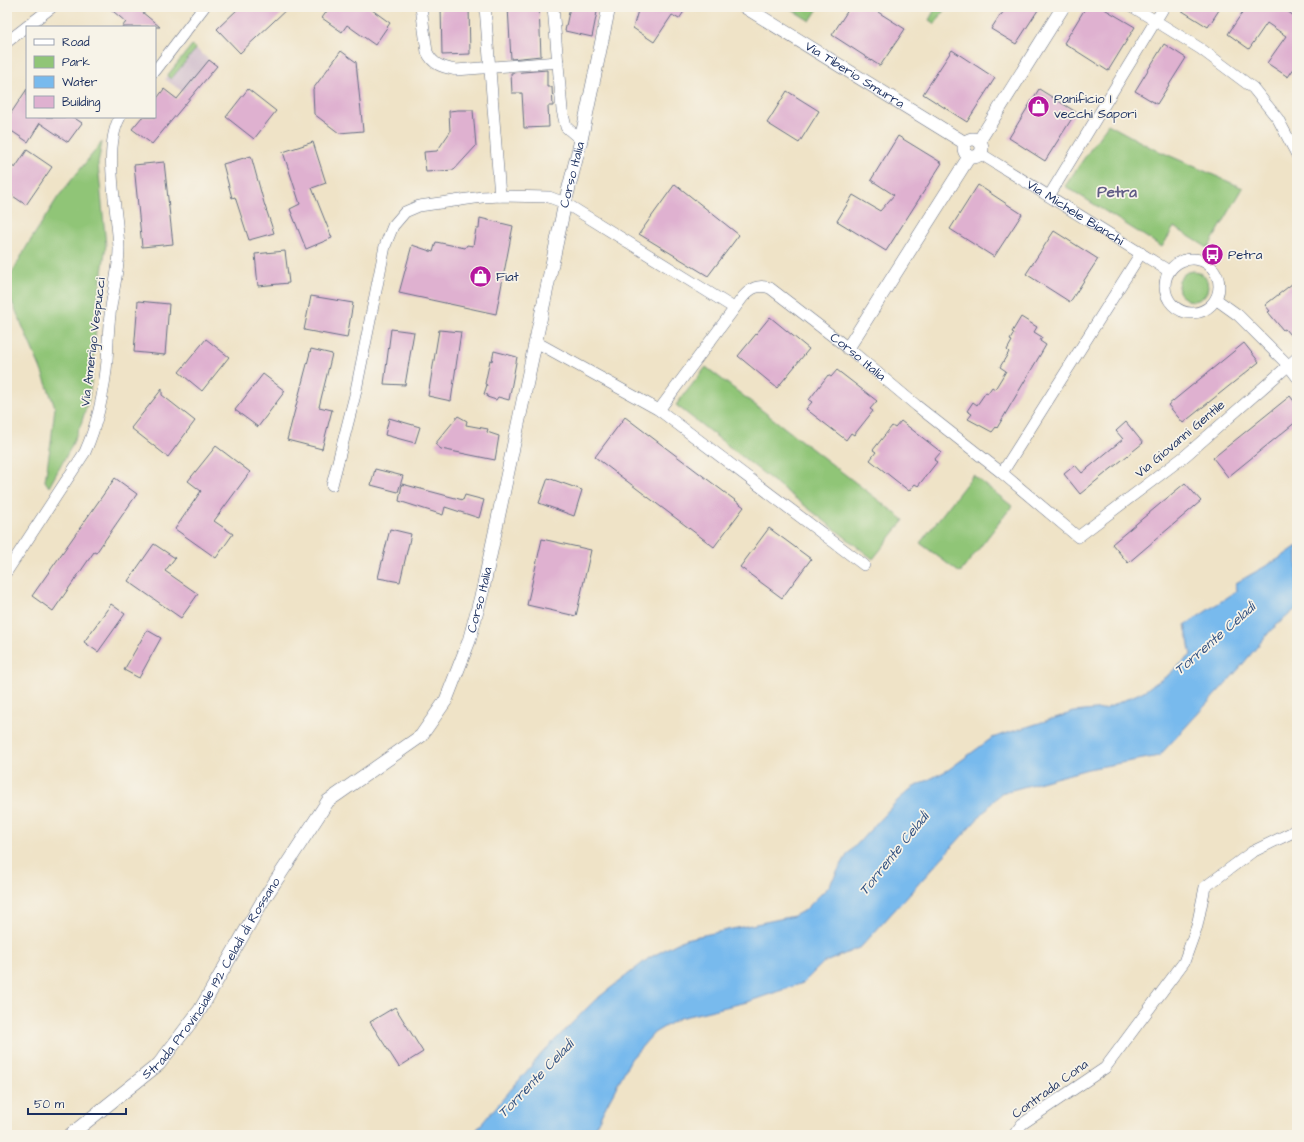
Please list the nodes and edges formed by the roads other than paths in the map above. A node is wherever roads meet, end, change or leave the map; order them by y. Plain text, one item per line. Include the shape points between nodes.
1 (52, 7) edge
2 (204, 7) edge
3 (422, 7) edge
4 (485, 7) edge
5 (553, 7) edge
6 (609, 7) edge
7 (745, 7) edge
8 (1063, 7) edge
9 (1133, 7) edge
10 (1164, 7) edge
11 (1156, 20) junction
12 (28, 26) edge
13 (26, 27) edge
14 (7, 42) edge
15 (558, 62) junction
16 (489, 68) junction
17 (156, 71) edge
18 (120, 118) edge
19 (581, 140) junction
20 (979, 140) junction
21 (965, 143) junction
22 (975, 155) junction
23 (1297, 155) edge
24 (500, 196) junction
25 (1049, 196) junction
26 (565, 202) junction
27 (1141, 253) junction
28 (1169, 271) junction
29 (1217, 300) junction
30 (734, 308) junction
31 (536, 342) junction
32 (848, 348) junction
33 (1297, 358) edge
34 (1288, 365) junction
35 (1297, 377) edge
36 (659, 410) junction
37 (1002, 473) junction
38 (332, 484) dead end
39 (1078, 537) joint
40 (864, 565) dead end
41 (7, 571) edge
42 (328, 801) joint
43 (1297, 828) edge
44 (70, 1135) edge
45 (1014, 1135) edge

1 - 12 street
2 - 17 street
3 - 16 street via 427,52 435,64 456,70
4 - 16 street
5 - 15 street
6 - 19 street, Corso Italia
7 - 21 street, Via Tiberio Smurra
8 - 20 street
9 - 11 street
10 - 11 street
11 - 23 street via 1201,49 1253,88 1278,119
11 - 25 street
13 - 14 street
15 - 16 street
15 - 19 street via 566,127
16 - 24 street
18 - 41 street, Via Amerigo Vespucci via 113,148 112,171 119,251 102,399 85,452
19 - 26 street, Corso Italia
20 - 21 street via 969,139
20 - 22 street via 983,149
21 - 22 street via 965,153
22 - 25 street, Via Michele Bianchi
22 - 32 street
24 - 26 street via 550,197
24 - 38 street via 419,206 405,212 393,226 385,246 355,395
25 - 27 street, Via Michele Bianchi
26 - 30 street
26 - 31 street, Corso Italia
27 - 28 street, Via Michele Bianchi
27 - 37 street
28 - 29 street via 1184,260 1203,260 1217,273 1220,291
28 - 29 street via 1165,288 1171,304 1178,310 1195,314 1204,312
29 - 34 street via 1238,315
30 - 32 street, Corso Italia via 751,288 770,288
30 - 36 street, Corso Italia
31 - 36 street
31 - 42 street, Corso Italia via 484,589 469,641 446,700 421,736
32 - 37 street, Corso Italia
33 - 34 street, Via Giovanni Gentile
34 - 35 street
34 - 39 street, Via Giovanni Gentile via 1184,456
36 - 40 street
37 - 39 street, Corso Italia
42 - 44 street, Strada Provinciale 192 Celadi di Rossano via 262,902 200,1010 159,1064
43 - 45 street, Contrada Cona via 1252,852 1205,887 1197,926 1184,962 1105,1068 1022,1124

